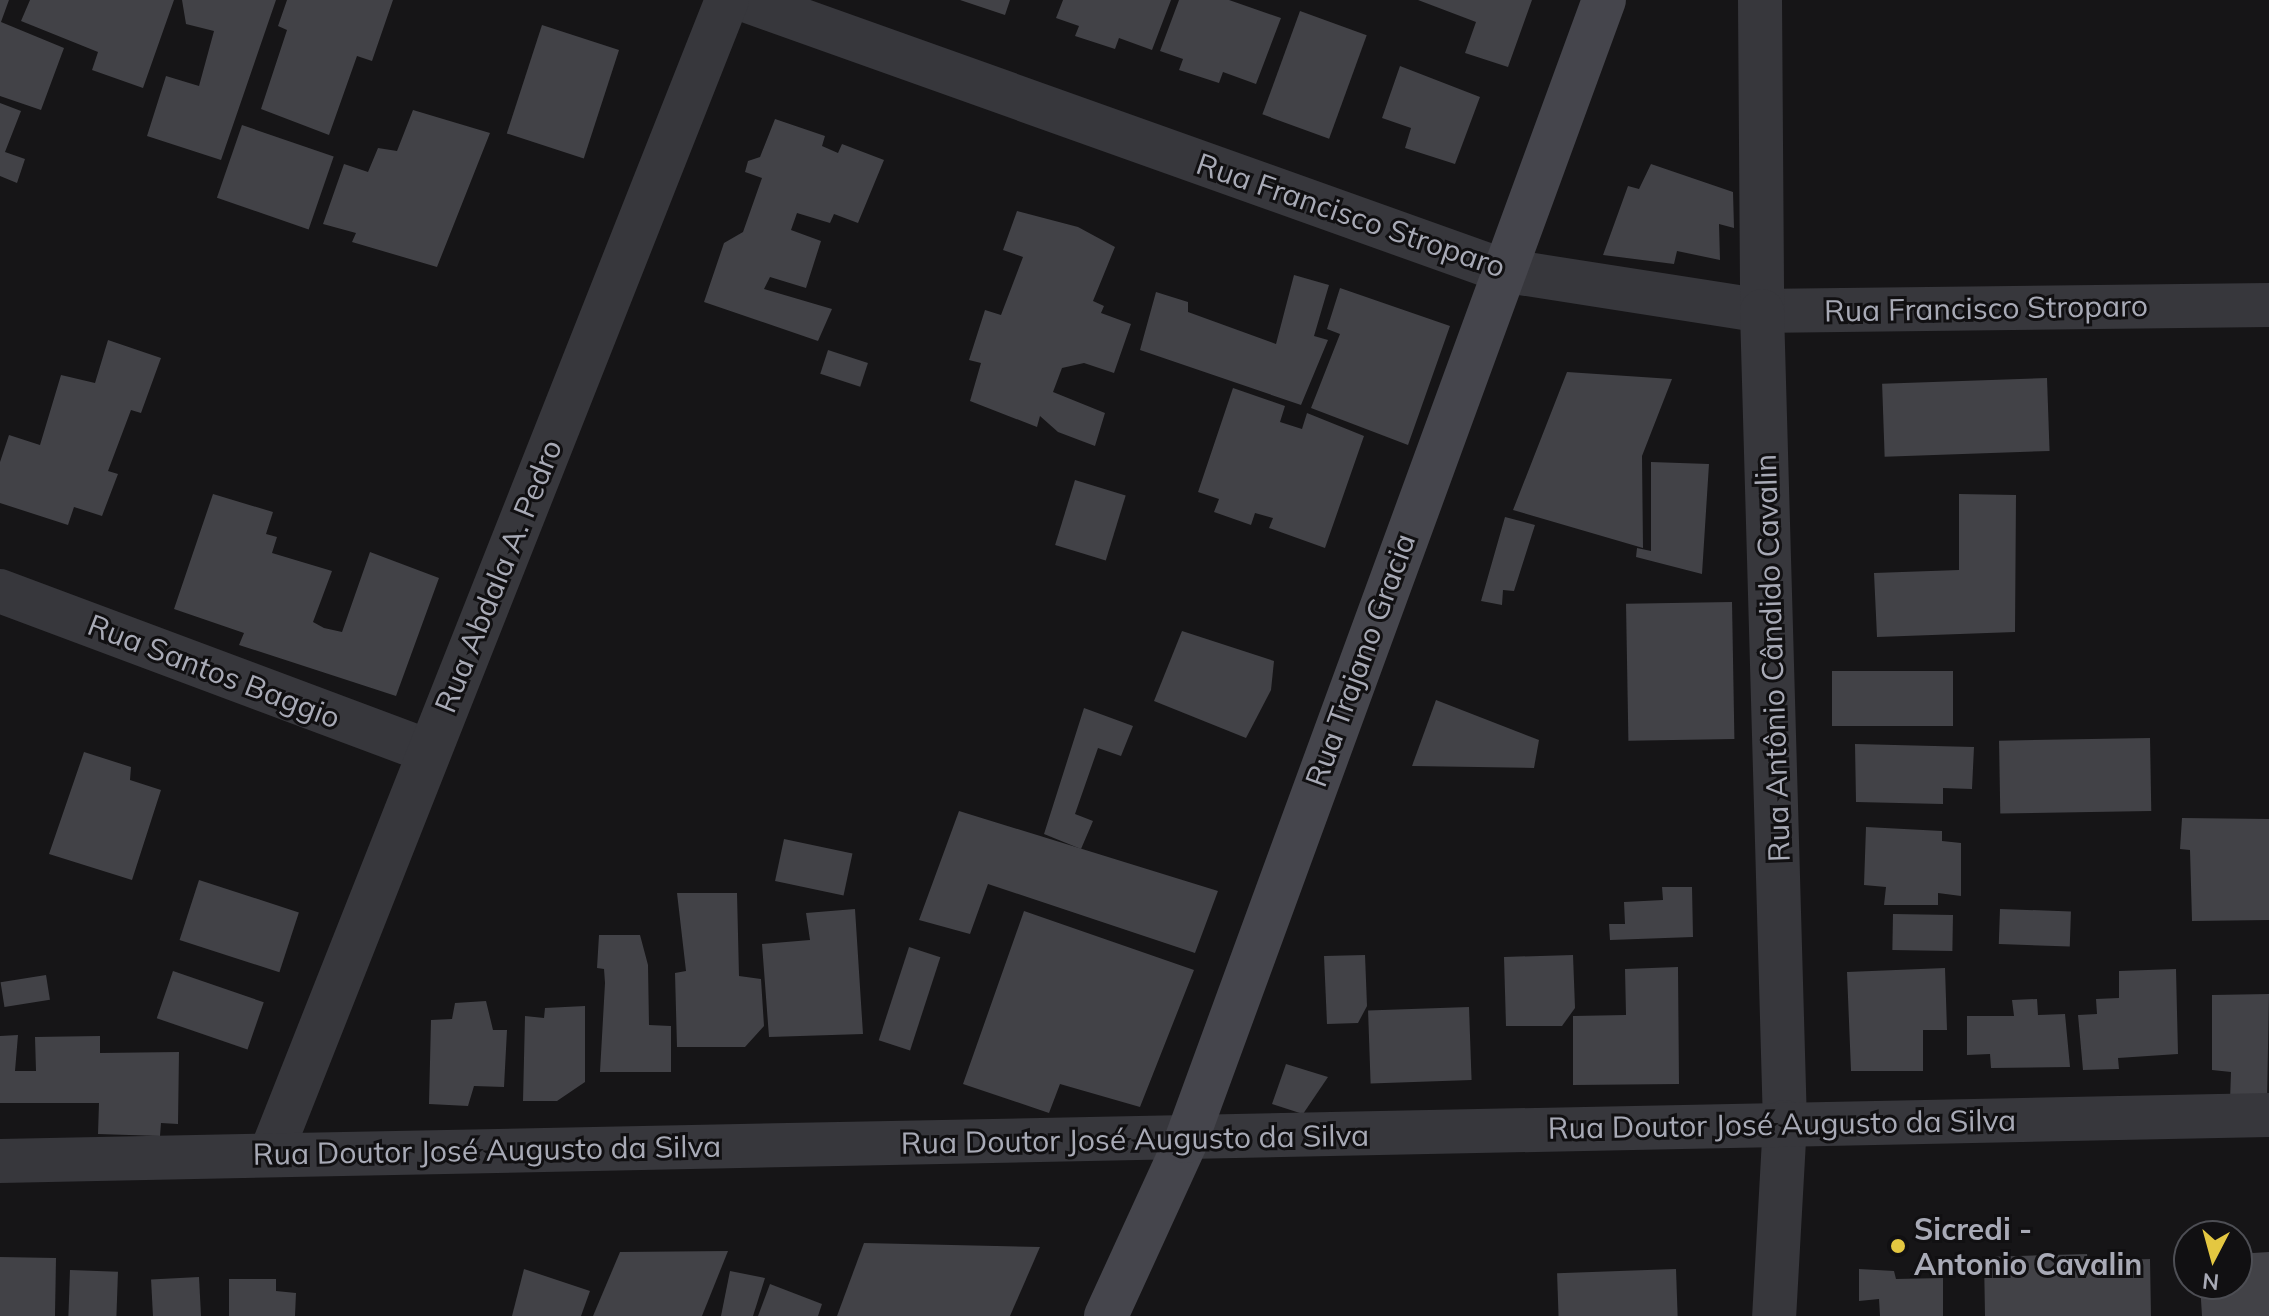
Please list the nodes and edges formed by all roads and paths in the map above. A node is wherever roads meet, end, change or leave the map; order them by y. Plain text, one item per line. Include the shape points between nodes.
1 (727, 0) edge
2 (745, 0) edge
3 (1604, 0) edge
4 (1760, 0) edge
5 (1501, 270) junction
6 (2269, 305) edge
7 (1762, 311) junction
8 (0, 591) edge
9 (428, 751) junction
10 (2269, 1115) edge
11 (1785, 1122) junction
12 (1186, 1141) junction
13 (271, 1153) junction
14 (0, 1161) edge
15 (1106, 1316) edge
16 (1774, 1316) edge

1 - 9 street, Rua Abdala A. Pedro
2 - 5 street, Rua Francisco Stroparo
3 - 5 main road, Rua Trajano Gracia
4 - 7 street, Rua Antônio Cândido Cavalin
5 - 7 street, Rua Francisco Stroparo
5 - 12 main road, Rua Trajano Gracia
6 - 7 street, Rua Francisco Stroparo
7 - 11 street, Rua Antônio Cândido Cavalin
8 - 9 street, Rua Santos Baggio
9 - 13 street, Rua Abdala A. Pedro
10 - 11 street, Rua Doutor José Augusto da Silva
11 - 12 street, Rua Doutor José Augusto da Silva
11 - 16 street, Rua Antônio Cândido Cavalin
12 - 13 street, Rua Doutor José Augusto da Silva
12 - 15 main road, Rua Trajano Gracia
13 - 14 street, Rua Doutor José Augusto da Silva

